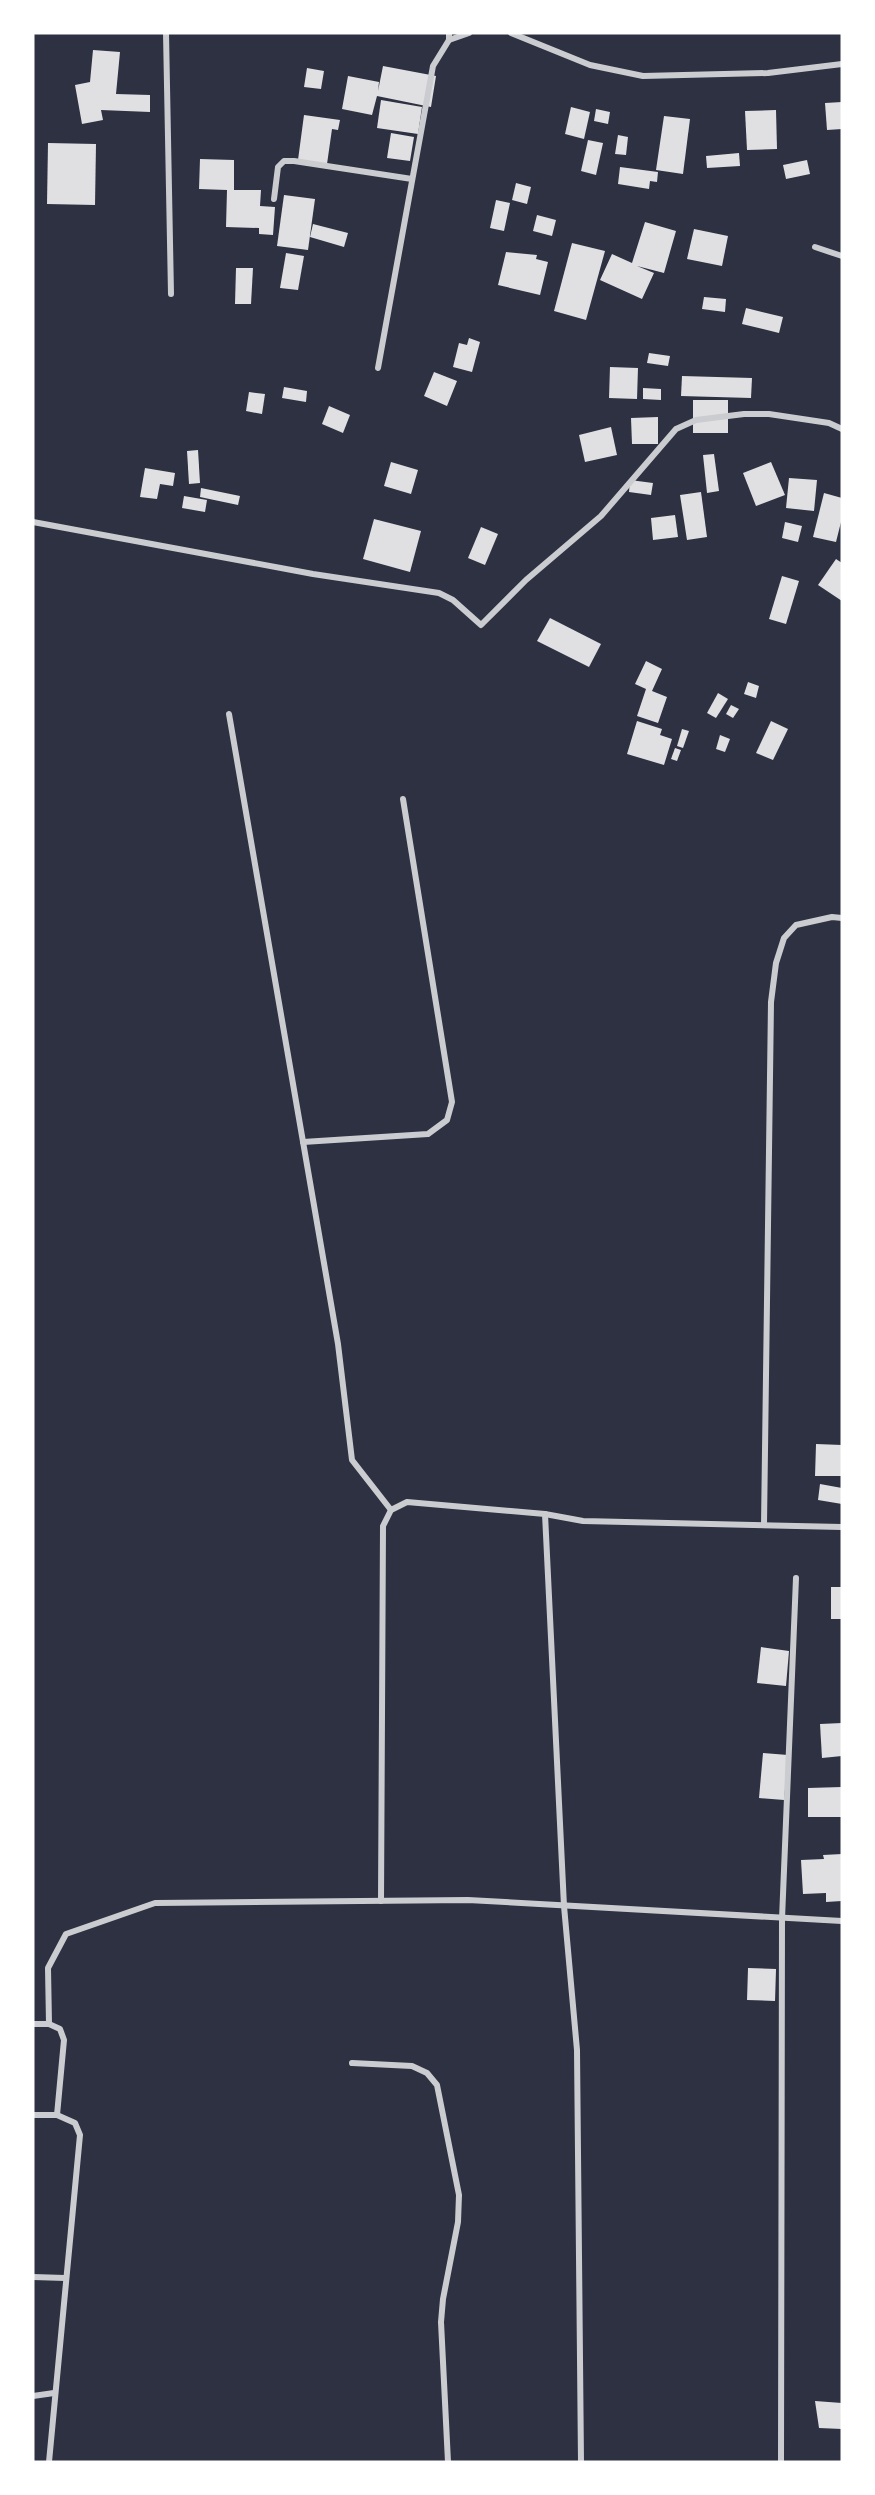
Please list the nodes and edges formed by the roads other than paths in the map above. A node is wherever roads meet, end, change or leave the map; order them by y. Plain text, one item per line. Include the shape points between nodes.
1 (166, 33) edge
2 (469, 33) edge
3 (511, 33) edge
4 (449, 37) edge
5 (842, 64) edge
6 (412, 179) junction
7 (274, 199) dead end
8 (815, 247) dead end
9 (842, 256) edge
10 (171, 294) dead end
11 (378, 368) dead end
12 (842, 429) edge
13 (33, 522) edge
14 (229, 714) dead end
15 (403, 799) dead end
16 (842, 918) edge
17 (303, 1142) junction
18 (392, 1510) junction
19 (545, 1514) junction
20 (764, 1525) junction
21 (842, 1527) edge
22 (796, 1578) dead end
23 (381, 1901) junction
24 (564, 1906) junction
25 (782, 1919) junction
26 (842, 1921) edge
27 (33, 2024) edge
28 (49, 2024) junction
29 (352, 2062) dead end
30 (33, 2115) edge
31 (57, 2115) junction
32 (33, 2277) edge
33 (65, 2278) junction
34 (54, 2393) junction
35 (33, 2396) edge
36 (49, 2462) edge
37 (448, 2462) edge
38 (581, 2462) edge
39 (781, 2462) edge

1 - 10 street
2 - 4 street
3 - 5 street via 590,65 643,76 768,73
4 - 6 street via 433,66
6 - 7 street via 284,161 278,166
6 - 11 street
8 - 9 street
12 - 13 street via 830,423 744,414 696,420 676,429 601,516 526,580 481,625 439,593
14 - 17 street
15 - 17 street via 452,1102 447,1120 428,1134
16 - 20 street via 796,925 784,938 772,992
17 - 18 street via 338,1344 352,1460
18 - 19 street via 407,1502
18 - 23 street via 384,1526
19 - 20 street via 584,1521
19 - 24 street
20 - 21 street
22 - 25 street
23 - 24 street via 468,1900
23 - 28 street via 154,1903 66,1934 48,1968
24 - 25 street
24 - 38 street via 577,2050
25 - 26 street
25 - 39 street
27 - 28 street
28 - 31 street via 60,2030 64,2040
29 - 37 street via 412,2066 428,2073 437,2085 459,2195 441,2322
30 - 31 street
31 - 33 street via 75,2123 80,2135
32 - 33 street
33 - 34 street
34 - 35 street
34 - 36 street

